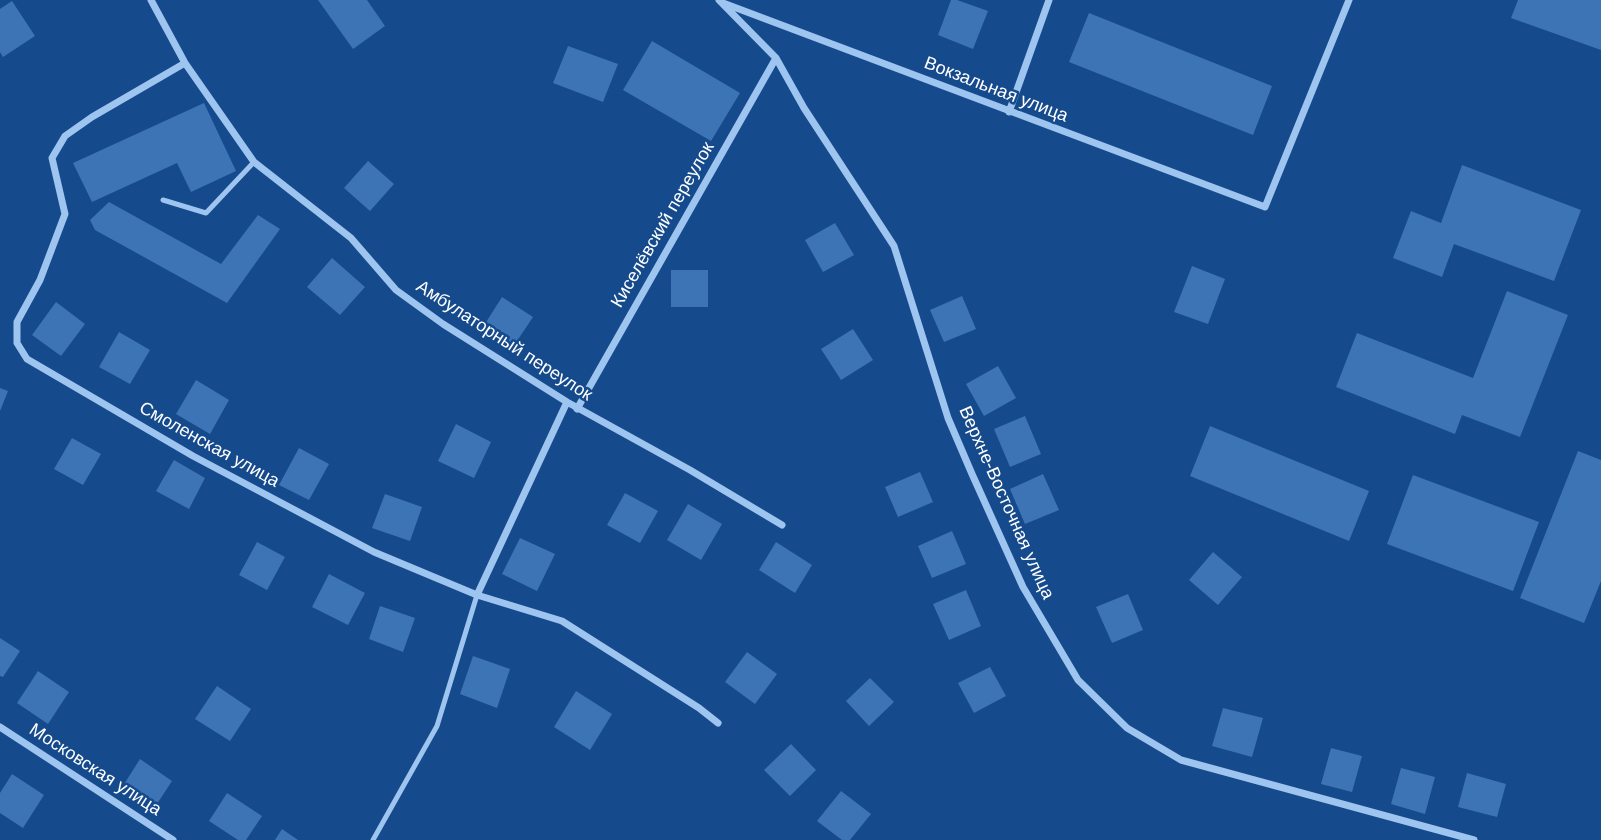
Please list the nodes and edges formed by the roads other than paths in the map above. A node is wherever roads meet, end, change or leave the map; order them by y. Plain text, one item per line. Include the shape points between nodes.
1 (151, 0) edge
2 (718, 0) edge
3 (1049, 0) edge
4 (1349, 0) edge
5 (776, 58) junction
6 (185, 63) junction
7 (1009, 112) junction
8 (254, 162) junction
9 (163, 200) dead end
10 (567, 402) junction
11 (577, 409) junction
12 (782, 525) dead end
13 (477, 595) junction
14 (718, 723) dead end
15 (0, 727) edge
16 (173, 840) edge
17 (373, 840) edge
18 (1474, 840) edge

1 - 6 street, Амбулаторный переулок
2 - 5 street, Верхне-Восточная улица
2 - 7 street, Вокзальная улица
3 - 7 street
4 - 7 street, Вокзальная улица via 1265,207
5 - 11 street, Киселёвский переулок
5 - 18 street, Верхне-Восточная улица via 894,246 948,418 967,463 1023,587 1078,680 1127,728 1181,760
6 - 8 street, Амбулаторный переулок
6 - 13 street, Смоленская улица via 65,135 52,158 65,214 40,281 17,322 17,343 27,359 193,456 374,552
8 - 9 lane via 206,213
8 - 10 street, Амбулаторный переулок via 351,238 396,289
10 - 11 street, Амбулаторный переулок
10 - 13 street
11 - 12 street, Амбулаторный переулок
13 - 14 street, Смоленская улица via 562,621
13 - 17 lane via 438,726
15 - 16 street, Московская улица

